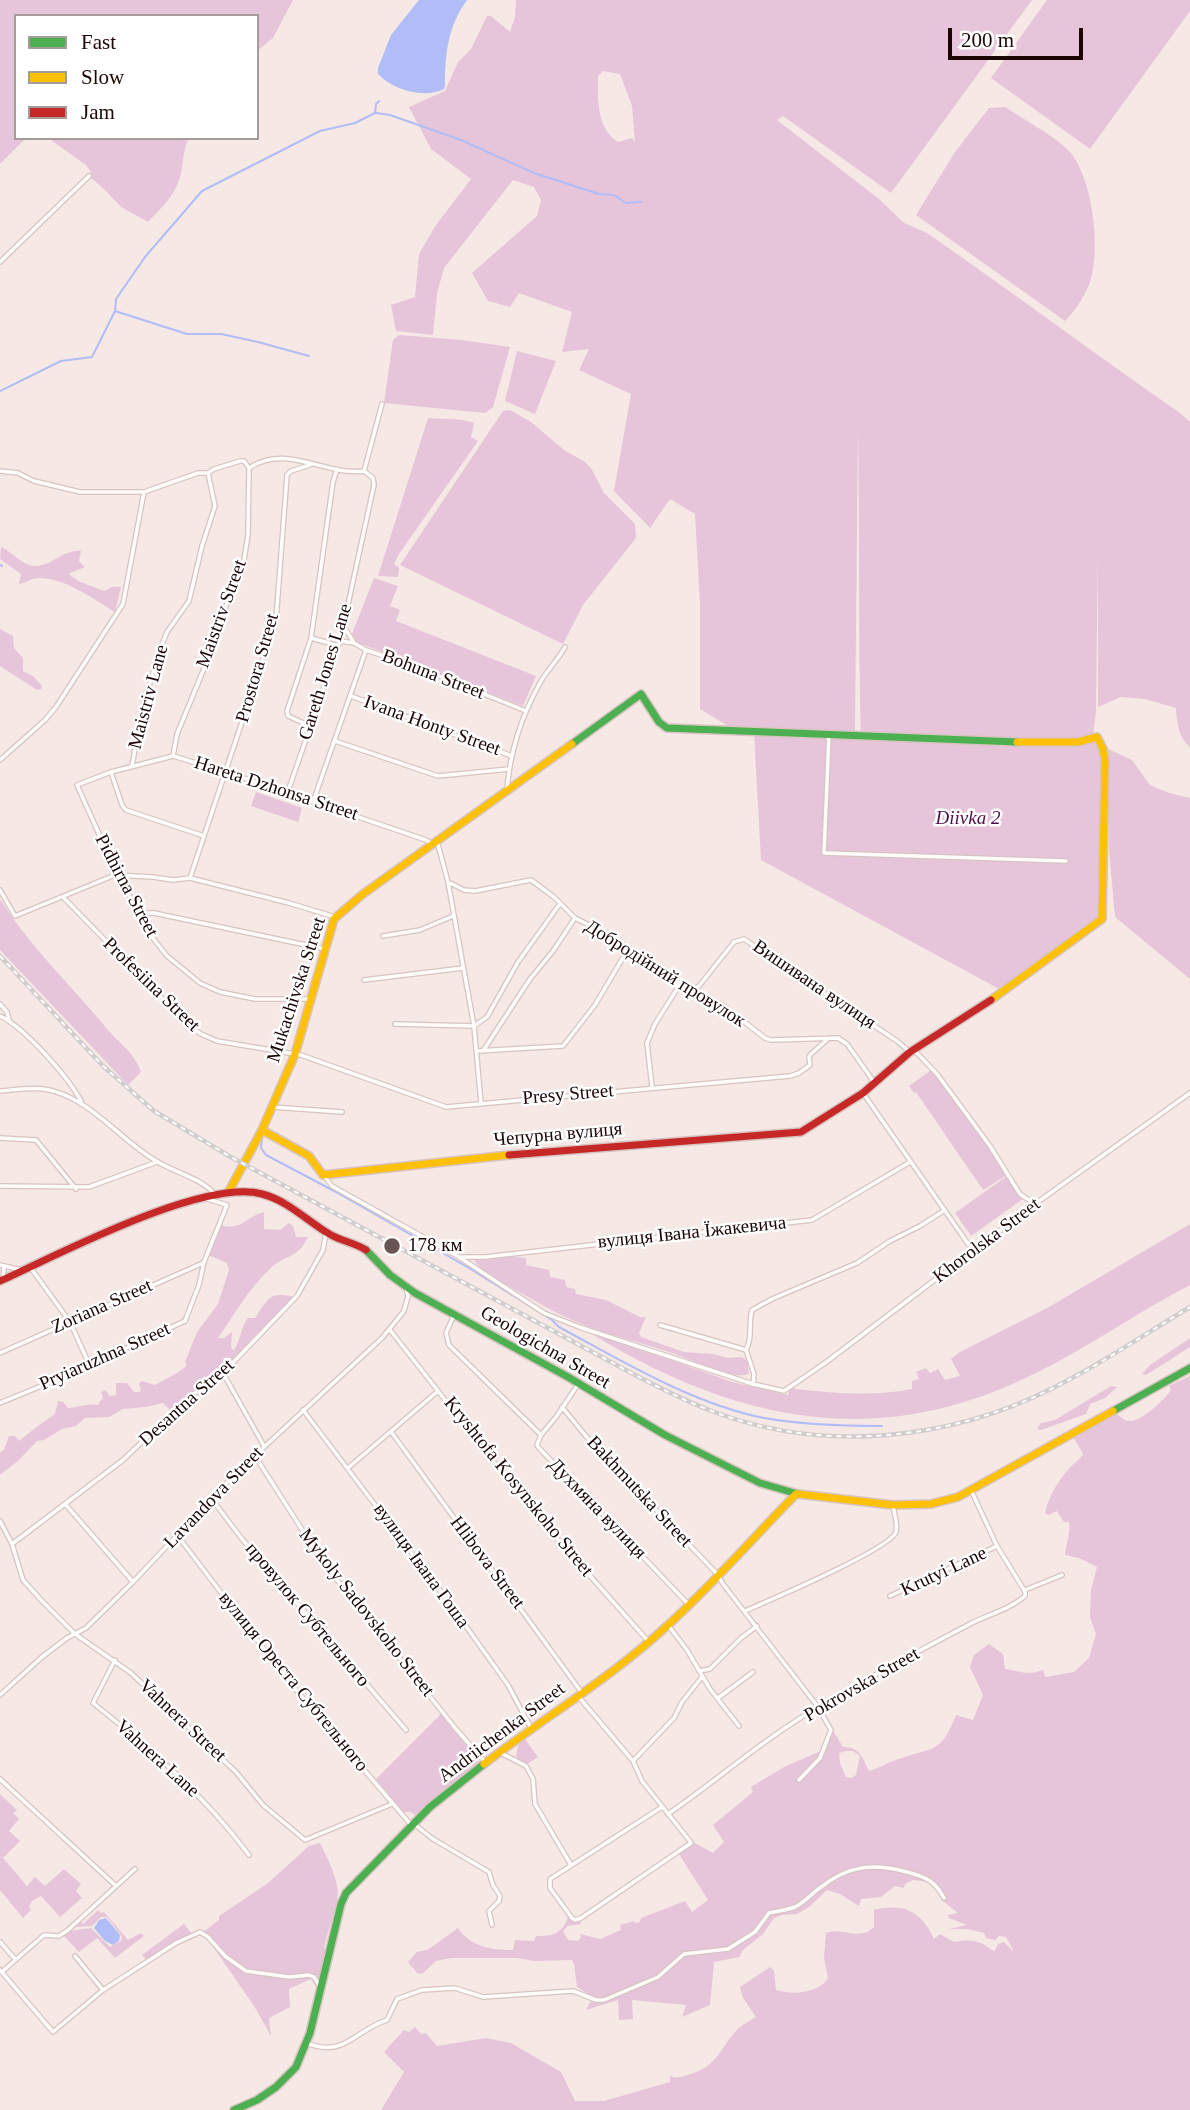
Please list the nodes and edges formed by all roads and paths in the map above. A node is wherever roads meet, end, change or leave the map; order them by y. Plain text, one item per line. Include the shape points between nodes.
1 (89, 176) dead end
2 (0, 262) edge
3 (382, 404) dead end
4 (310, 465) junction
5 (249, 468) junction
6 (337, 469) junction
7 (0, 471) edge
8 (364, 471) junction
9 (208, 473) junction
10 (144, 492) junction
11 (343, 627) junction
12 (311, 638) junction
13 (340, 640) junction
14 (354, 643) junction
15 (337, 646) junction
16 (565, 647) dead end
17 (366, 650) junction
18 (351, 696) junction
19 (526, 711) junction
20 (310, 726) junction
21 (829, 734) junction
22 (335, 741) junction
23 (173, 756) junction
24 (512, 756) junction
25 (0, 760) edge
26 (132, 766) junction
27 (509, 769) junction
28 (111, 772) junction
29 (226, 772) junction
30 (77, 785) joint
31 (507, 789) junction
32 (288, 794) junction
33 (313, 802) junction
34 (204, 836) junction
35 (435, 843) junction
36 (1066, 861) dead end
37 (118, 874) junction
38 (190, 878) junction
39 (448, 882) junction
40 (0, 890) edge
41 (62, 897) junction
42 (559, 904) junction
43 (140, 912) junction
44 (453, 916) junction
45 (335, 917) junction
46 (575, 918) junction
47 (383, 936) dead end
48 (325, 949) junction
49 (628, 949) junction
50 (463, 968) junction
51 (364, 980) dead end
52 (677, 982) junction
53 (692, 990) junction
54 (311, 999) junction
55 (0, 1004) edge
56 (0, 1016) edge
57 (9, 1020) junction
58 (395, 1024) dead end
59 (474, 1026) junction
60 (830, 1038) junction
61 (477, 1051) junction
62 (483, 1051) junction
63 (912, 1051) junction
64 (295, 1054) junction
65 (875, 1083) junction
66 (652, 1087) junction
67 (0, 1091) edge
68 (863, 1093) junction
69 (1190, 1093) edge
70 (82, 1103) junction
71 (481, 1104) junction
72 (272, 1107) junction
73 (342, 1112) dead end
74 (262, 1130) junction
75 (0, 1138) edge
76 (157, 1162) junction
77 (910, 1162) junction
78 (323, 1175) junction
79 (0, 1186) edge
80 (76, 1189) junction
81 (229, 1191) junction
82 (215, 1193) junction
83 (199, 1197) junction
84 (1035, 1204) junction
85 (945, 1210) junction
86 (326, 1232) junction
87 (973, 1251) junction
88 (459, 1257) junction
89 (204, 1262) junction
90 (2, 1265) edge
91 (26, 1268) junction
92 (1, 1280) edge
93 (406, 1288) junction
94 (454, 1315) junction
95 (70, 1322) junction
96 (660, 1325) dead end
97 (390, 1330) junction
98 (746, 1350) junction
99 (0, 1353) edge
100 (89, 1364) junction
101 (1190, 1368) edge
102 (223, 1373) junction
103 (579, 1383) junction
104 (753, 1384) junction
105 (438, 1391) junction
106 (0, 1404) edge
107 (562, 1407) junction
108 (303, 1410) junction
109 (392, 1433) junction
110 (541, 1435) junction
111 (264, 1446) junction
112 (255, 1456) junction
113 (348, 1468) junction
114 (971, 1490) junction
115 (796, 1494) junction
116 (211, 1498) junction
117 (66, 1505) junction
118 (893, 1505) junction
119 (0, 1521) edge
120 (2, 1532) edge
121 (177, 1535) junction
122 (12, 1544) junction
123 (997, 1546) junction
124 (718, 1575) junction
125 (1062, 1575) dead end
126 (133, 1582) junction
127 (1025, 1590) junction
128 (890, 1597) dead end
129 (689, 1605) junction
130 (745, 1611) junction
131 (668, 1625) junction
132 (757, 1626) junction
133 (75, 1634) junction
134 (649, 1641) junction
135 (115, 1660) junction
136 (699, 1671) junction
137 (753, 1672) dead end
138 (702, 1677) junction
139 (580, 1694) junction
140 (0, 1695) edge
141 (718, 1699) junction
142 (818, 1707) junction
143 (739, 1726) dead end
144 (531, 1728) junction
145 (406, 1730) dead end
146 (499, 1752) junction
147 (633, 1761) junction
148 (486, 1763) junction
149 (0, 1779) edge
150 (799, 1780) dead end
151 (392, 1804) junction
152 (662, 1807) junction
153 (668, 1814) junction
154 (413, 1825) junction
155 (249, 1855) dead end
156 (571, 1865) junction
157 (135, 1869) dead end
158 (115, 1885) junction
159 (944, 1898) dead end
160 (492, 1925) dead end
161 (0, 1942) edge
162 (75, 1956) dead end
163 (15, 1959) junction
164 (1, 1970) edge
165 (321, 1988) junction
166 (103, 1990) junction
167 (306, 2043) junction
168 (234, 2110) edge

1 - 2 street
3 - 8 street
4 - 5 street via 301,459 274,458
4 - 6 street
4 - 29 street, Prostora Street via 288,475 276,620
5 - 9 street via 240,461
5 - 23 street, Maistriv Street via 248,535 242,572 177,734
6 - 8 street
6 - 12 street
7 - 10 street via 80,492
8 - 11 street, Gareth Jones Lane via 374,485
9 - 10 street
9 - 26 street, Maistriv Lane via 215,506 189,601 161,647 142,708
10 - 25 street via 123,604 57,707
11 - 13 street, Gareth Jones Lane
11 - 14 street
12 - 15 street
12 - 20 street via 287,711 293,720
13 - 14 street, Bohuna Street
13 - 15 street, Gareth Jones Lane
14 - 17 street, Bohuna Street
15 - 20 street, Gareth Jones Lane
16 - 19 street
17 - 18 street
17 - 19 street, Bohuna Street
18 - 22 street
18 - 24 street, Ivana Honty Street
19 - 24 street
20 - 32 street, Gareth Jones Lane
21 - 31 street, Mukachivska Street via 667,728 641,694
21 - 36 street via 824,853
21 - 63 street, Чепурна вулиця via 1050,743 1097,737 1104,748 1102,919 994,999
22 - 27 street via 438,776
22 - 33 street
23 - 26 street, Hareta Dzhonsa Street
23 - 29 street, Hareta Dzhonsa Street
24 - 27 street
26 - 28 street, Hareta Dzhonsa Street
27 - 31 street
28 - 30 street, Hareta Dzhonsa Street
28 - 34 street via 126,810
29 - 32 street, Hareta Dzhonsa Street
29 - 34 street, Prostora Street
30 - 37 street, Pidhirna Street
31 - 35 street, Mukachivska Street
32 - 33 street, Hareta Dzhonsa Street
33 - 35 street, Hareta Dzhonsa Street
34 - 38 street, Prostora Street
35 - 39 street
35 - 45 street, Mukachivska Street
37 - 38 street
37 - 41 street
37 - 43 street, Pidhirna Street
38 - 45 street
39 - 42 street, Добродійний провулок via 475,891 531,880
39 - 44 street
40 - 41 street via 15,916
41 - 64 street, Profesiina Street via 201,1034 217,1041
42 - 46 street, Добродійний провулок
42 - 59 street via 487,1017
43 - 48 street
43 - 54 street, Pidhirna Street via 160,949 209,988 237,997
44 - 47 street via 419,930
44 - 50 street
45 - 48 street, Mukachivska Street
46 - 49 street, Добродійний провулок
46 - 62 street
48 - 54 street, Mukachivska Street
49 - 52 street, Добродійний провулок
49 - 62 street via 563,1046
50 - 51 street
50 - 59 street
52 - 53 street, Добродійний провулок
52 - 66 street via 647,1042
53 - 60 street, Добродійний провулок via 724,1006 771,1040
53 - 63 street, Вишивана вулиця via 734,942 744,939
54 - 64 street, Mukachivska Street
55 - 57 street
56 - 57 street
57 - 70 street via 55,1066
58 - 59 street
59 - 61 street
60 - 65 street via 847,1044
60 - 66 street, Presy Street via 809,1056 810,1065 799,1073
61 - 62 street
61 - 71 street
63 - 65 street, Чепурна вулиця
63 - 84 street, Вишивана вулиця via 937,1074 1020,1194
64 - 71 street, Presy Street via 446,1107
64 - 72 street, Mukachivska Street
65 - 68 street, Чепурна вулиця
66 - 71 street, Presy Street
67 - 70 street via 47,1090
68 - 77 street
68 - 78 street, Чепурна вулиця via 801,1132 481,1157
69 - 84 street, Khorolska Street
70 - 76 street
72 - 73 street
72 - 74 street, Mukachivska Street
74 - 78 street via 309,1156
74 - 81 street, Mukachivska Street
75 - 80 street via 36,1140
76 - 80 street
76 - 82 street via 187,1174
77 - 85 street
77 - 88 street, вулиця Івана Їжакевича via 811,1220
78 - 88 street via 332,1186
79 - 80 street
81 - 82 street
81 - 86 street, Geologichna Street via 265,1195
82 - 83 street
83 - 89 street, Pryiaruzhna Street via 227,1205
83 - 91 street
84 - 87 street, Khorolska Street
85 - 87 street
85 - 98 street via 857,1263 752,1310
86 - 93 street, Geologichna Street via 369,1252
86 - 102 street, Desantna Street via 323,1250 297,1296
87 - 104 street, Khorolska Street via 784,1391
88 - 104 street via 544,1313
89 - 95 street, Zoriana Street
89 - 100 street, Pryiaruzhna Street via 185,1321
90 - 91 street
90 - 92 street
91 - 92 street
91 - 95 street
93 - 94 street, Geologichna Street
93 - 97 street, Lavandova Street via 407,1304
94 - 103 street, Geologichna Street
94 - 110 street, Духмяна вулиця via 446,1333 449,1345
95 - 99 street, Zoriana Street
95 - 100 street
96 - 98 street
97 - 105 street, Kryshtofa Kosynskoho Street
97 - 108 street, Lavandova Street
98 - 104 street
100 - 106 street, Pryiaruzhna Street
101 - 114 street
102 - 111 street
102 - 117 street, Desantna Street
103 - 107 street
103 - 115 street, Geologichna Street via 711,1459 760,1483
105 - 109 street
105 - 134 street, Kryshtofa Kosynskoho Street via 534,1513
107 - 110 street
107 - 124 street, Bakhmutska Street
108 - 111 street, Lavandova Street
108 - 113 street, вулиця Івана Гоша
109 - 113 street
109 - 139 street, Hlibova Street
110 - 129 street, Духмяна вулиця via 537,1445
111 - 112 street, Lavandova Street
112 - 116 street, Lavandova Street
112 - 148 street, Mykoly Sadovskoho Street via 322,1561
113 - 144 street, вулиця Івана Гоша via 503,1678
114 - 118 street via 945,1502
114 - 123 street, Krutyi Lane
115 - 118 street
115 - 124 street, Andriichenka Street
116 - 121 street, Lavandova Street
116 - 145 street, провулок Субтельного
117 - 122 street, Desantna Street
117 - 126 street
118 - 130 street via 896,1528 892,1537 871,1552
119 - 120 street, Vahnera Street
120 - 122 street, Vahnera Street
121 - 126 street, Lavandova Street
121 - 151 street, вулиця Ореста Субтельного via 290,1683
122 - 133 street, Vahnera Street via 23,1580
123 - 127 street, Krutyi Lane
123 - 128 street, Krutyi Lane
124 - 129 street, Andriichenka Street
124 - 130 street, Bakhmutska Street
125 - 127 street, Pokrovska Street
126 - 133 street, Lavandova Street
127 - 142 street, Pokrovska Street via 1018,1602
129 - 131 street, Andriichenka Street
130 - 132 street, Bakhmutska Street
131 - 134 street, Andriichenka Street
131 - 136 street
132 - 136 street via 710,1669
132 - 142 street, Bakhmutska Street
133 - 135 street, Vahnera Street
133 - 140 street, Lavandova Street
134 - 139 street, Andriichenka Street
135 - 151 street, Vahnera Street via 305,1840
135 - 155 street, Vahnera Lane via 93,1703 197,1792
136 - 138 street
137 - 141 street
138 - 141 street
138 - 147 street via 674,1718
139 - 144 street, Andriichenka Street
139 - 147 street
141 - 143 street
142 - 150 street, Bakhmutska Street via 831,1730 820,1758
142 - 153 street, Pokrovska Street
144 - 146 street, Andriichenka Street
146 - 148 street, Andriichenka Street
146 - 156 street via 526,1766 533,1779 535,1804
147 - 152 street
148 - 154 street, Andriichenka Street
149 - 158 street
151 - 154 street, вулиця Ореста Субтельного
152 - 153 street
152 - 156 street
153 - 156 street via 691,1843 686,1849 575,1920 549,1884
154 - 160 street, вулиця Ореста Субтельного via 489,1872 500,1896 489,1911
154 - 165 street, Andriichenka Street via 346,1893
157 - 158 street
158 - 163 street via 68,1930 59,1936 44,1935
159 - 167 street via 936,1884 921,1876 889,1867 861,1867 824,1884 794,1907 769,1913 749,1937 728,1949 684,1954 657,1977 604,2000 573,1991 483,1997 455,1988 422,1990 397,1999 387,2020 368,2026 336,2049
161 - 163 street
162 - 166 street
163 - 164 street
164 - 166 street via 52,2032
165 - 166 street via 309,1975 246,1971 200,1932 176,1942
165 - 167 street, Andriichenka Street
167 - 168 street, Andriichenka Street via 288,2077

